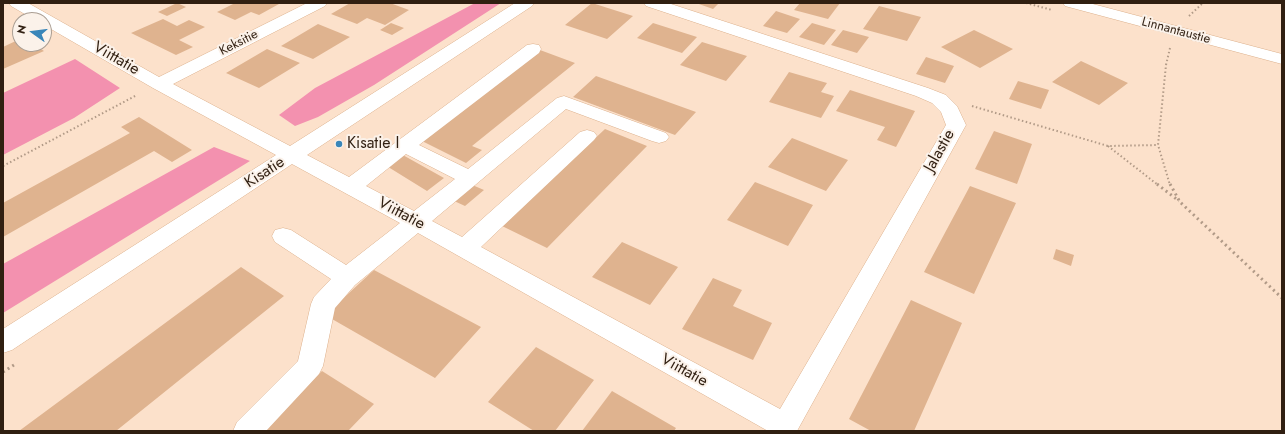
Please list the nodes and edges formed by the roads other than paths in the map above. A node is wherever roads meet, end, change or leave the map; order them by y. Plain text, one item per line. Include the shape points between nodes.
1 (17, 3) edge
2 (319, 3) edge
3 (526, 3) edge
4 (652, 3) edge
5 (1080, 4) edge
6 (533, 49) dead end
7 (1282, 59) edge
8 (159, 84) junction
9 (587, 136) dead end
10 (659, 137) dead end
11 (404, 145) junction
12 (292, 155) junction
13 (469, 178) junction
14 (350, 187) junction
15 (416, 222) junction
16 (282, 236) dead end
17 (464, 249) junction
18 (347, 278) junction
19 (3, 342) edge
20 (786, 428) edge
21 (247, 431) edge

1 - 8 street, Viittatie
2 - 8 street, Keksitie
3 - 12 street, Kisatie
4 - 20 street, Jalastie via 939,99 950,110 956,125
5 - 7 street, Linnantaustie
6 - 11 street
8 - 12 street, Viittatie
9 - 17 street
10 - 13 street via 564,102
11 - 13 street
11 - 14 street
12 - 14 street, Viittatie
12 - 19 street, Kisatie
13 - 15 street
14 - 15 street, Viittatie
15 - 17 street, Viittatie
15 - 18 street
16 - 18 street
17 - 20 street, Viittatie
18 - 21 street via 323,304 310,366

